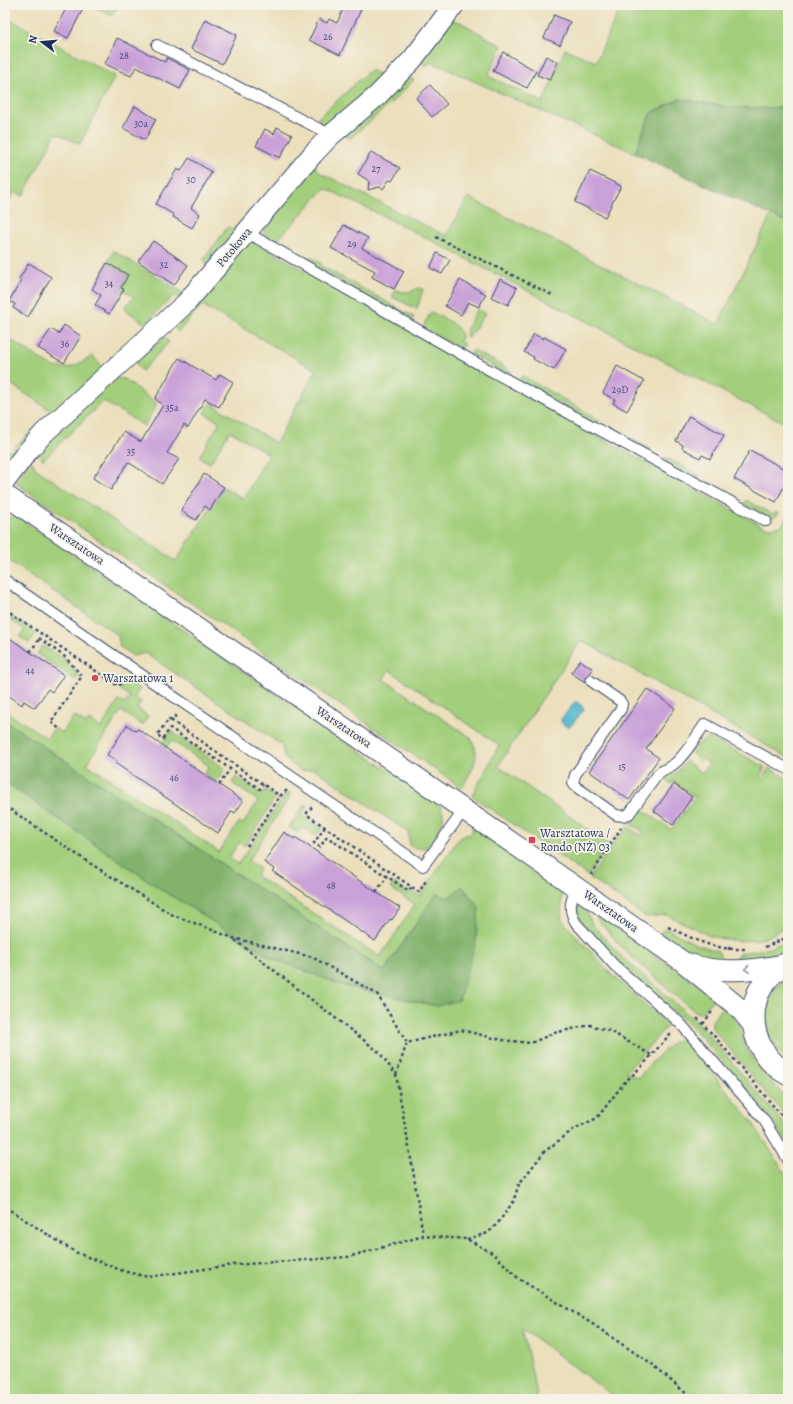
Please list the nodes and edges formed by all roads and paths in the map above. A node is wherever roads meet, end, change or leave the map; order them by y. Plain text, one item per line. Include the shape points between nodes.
1 (454, 5) edge
2 (157, 45) dead end
3 (331, 135) junction
4 (246, 232) junction
5 (436, 236) dead end
6 (552, 295) dead end
7 (5, 481) edge
8 (5, 495) edge
9 (766, 521) dead end
10 (5, 580) edge
11 (5, 609) edge
12 (42, 634) junction
13 (40, 638) junction
14 (30, 652) dead end
15 (128, 678) dead end
16 (591, 681) dead end
17 (179, 712) dead end
18 (172, 722) junction
19 (61, 730) dead end
20 (230, 769) junction
21 (788, 769) edge
22 (263, 784) junction
23 (219, 785) dead end
24 (280, 796) dead end
25 (5, 806) edge
26 (464, 810) junction
27 (629, 814) junction
28 (325, 827) dead end
29 (596, 866) dead end
30 (387, 876) junction
31 (411, 887) dead end
32 (576, 887) junction
33 (376, 892) dead end
34 (788, 937) edge
35 (233, 938) junction
36 (648, 938) junction
37 (763, 947) dead end
38 (747, 949) dead end
39 (682, 961) junction
40 (787, 963) edge
41 (691, 1014) dead end
42 (680, 1024) junction
43 (754, 1026) junction
44 (407, 1043) junction
45 (652, 1055) junction
46 (781, 1069) edge
47 (396, 1075) junction
48 (788, 1085) edge
49 (788, 1124) edge
50 (788, 1160) edge
51 (5, 1207) edge
52 (423, 1236) junction
53 (467, 1239) junction
54 (693, 1399) edge

1 - 3 street, Potokowa via 407,65 377,96
2 - 3 lane
3 - 4 street, Potokowa
4 - 7 street, Potokowa via 186,303 41,436
4 - 9 lane
5 - 6 path
8 - 26 street, Warsztatowa
10 - 26 lane via 423,866
11 - 12 path
12 - 13 path
12 - 15 path via 118,686
13 - 14 path
13 - 19 path via 65,657 82,676 51,722
16 - 27 lane via 622,704 573,783 616,815
17 - 18 path
18 - 20 path via 168,719 157,735 163,739 170,728
18 - 22 path
20 - 22 path via 260,789
20 - 23 path
21 - 27 lane via 705,724 680,759 658,774
22 - 24 path
25 - 35 path via 171,914
26 - 32 street, Warsztatowa
27 - 29 path
28 - 30 path via 314,844 320,847 327,837
30 - 31 path via 408,891
30 - 33 path
32 - 36 street, Warsztatowa
32 - 42 lane via 570,908 576,923 614,965
34 - 37 path
35 - 44 path via 312,957 377,994
35 - 47 path via 379,1052
36 - 38 path via 660,927 668,926 705,944 729,949
36 - 39 street, Warsztatowa
40 -> 39 street, Warsztatowa via 730,971 702,968
39 - 43 street, Warsztatowa via 739,1008
40 - 43 main road via 772,974 762,986 756,1002
41 - 49 path via 716,1038
42 - 45 path
42 - 50 lane via 764,1120
43 - 46 main road via 765,1055
44 - 45 path via 461,1030 502,1040 531,1043 554,1033 590,1025 610,1031
44 - 47 path
45 - 53 path via 624,1083 597,1118 574,1129 544,1152 519,1184 513,1202 488,1233
46 - 48 main road
47 - 52 path
51 - 52 path via 75,1252 123,1271 148,1277 233,1265 348,1257
52 - 53 path
53 - 54 path via 494,1254 519,1279 651,1364

